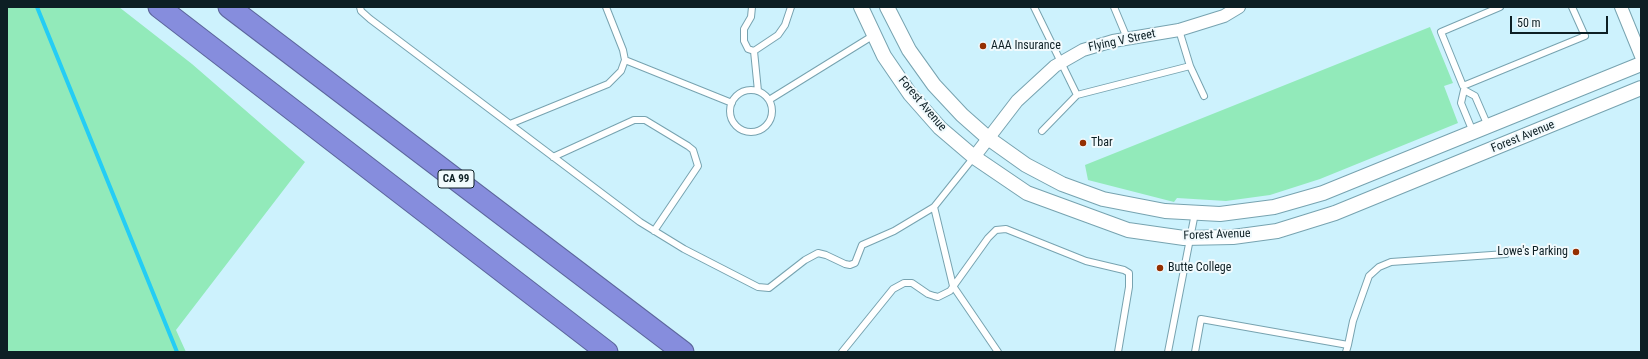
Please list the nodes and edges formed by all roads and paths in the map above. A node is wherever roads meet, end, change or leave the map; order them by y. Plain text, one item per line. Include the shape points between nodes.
1 (159, 7) edge
2 (229, 7) edge
3 (360, 7) edge
4 (606, 7) edge
5 (752, 7) edge
6 (791, 7) edge
7 (861, 7) edge
8 (887, 7) edge
9 (1034, 7) edge
10 (1114, 7) edge
11 (1239, 7) edge
12 (1500, 7) edge
13 (1572, 7) edge
14 (1621, 7) edge
15 (1223, 11) edge
16 (1179, 30) junction
17 (874, 35) junction
18 (1127, 38) junction
19 (754, 51) junction
20 (1641, 56) edge
21 (626, 60) junction
22 (1061, 62) junction
23 (1641, 64) edge
24 (1190, 66) junction
25 (1464, 88) junction
26 (1641, 88) edge
27 (758, 91) junction
28 (1077, 95) junction
29 (1204, 96) dead end
30 (769, 100) junction
31 (732, 103) junction
32 (510, 124) junction
33 (1488, 126) junction
34 (1042, 131) dead end
35 (1473, 132) junction
36 (988, 138) junction
37 (553, 157) junction
38 (974, 157) junction
39 (934, 207) junction
40 (1195, 213) junction
41 (654, 231) junction
42 (1191, 238) junction
43 (1506, 254) dead end
44 (953, 286) junction
45 (547, 306) junction
46 (1348, 345) junction
47 (587, 352) edge
48 (607, 352) edge
49 (683, 352) edge
50 (842, 352) edge
51 (998, 352) edge
52 (1118, 352) edge
53 (1168, 352) edge
54 (1195, 352) edge
55 (1346, 352) edge

1 - 45 highway
2 - 49 highway, CA 99
3 - 32 lane via 370,19
4 - 21 lane
5 - 19 lane via 751,17 744,29 744,41 748,49
6 - 19 lane via 785,25 778,35
7 - 17 street, Forest Avenue
8 - 36 street, Forest Avenue via 909,50 934,85
9 - 22 lane
10 - 18 lane
11 - 15 street, Flying V Street
12 - 25 lane via 1441,32
13 - 25 lane via 1584,36
14 - 20 street
15 - 16 street, Flying V Street
16 - 18 street, Flying V Street
16 - 24 lane
17 - 30 lane
17 - 38 street, Forest Avenue via 884,56 910,94 940,128
18 - 22 street, Flying V Street via 1083,50
19 - 27 lane
21 - 31 lane
21 - 32 lane via 621,71 608,84
22 - 28 lane
22 - 36 street, Flying V Street via 1017,101
23 - 33 street, Forest Avenue
24 - 28 lane
24 - 29 lane
25 - 33 lane via 1475,96
25 - 35 lane via 1461,103
26 - 42 street, Forest Avenue via 1335,213 1277,231 1233,237
27 - 30 lane
27 - 31 lane via 744,91 738,94
28 - 34 lane
30 - 31 lane via 772,113 770,120 766,126 754,132 747,132 735,125 730,113
32 - 37 lane
33 - 35 street, Forest Avenue
35 - 40 street, Forest Avenue via 1309,197 1274,207 1220,214
36 - 38 street, Flying V Street
36 - 40 street, Forest Avenue via 1026,165 1062,184 1103,199 1165,211
37 - 41 lane
37 - 41 lane via 634,120 645,120 688,146 693,150 698,166
38 - 39 lane
38 - 42 street, Forest Avenue via 1027,193 1128,230
39 - 41 lane via 894,231 862,245 855,263 845,264 818,252 769,288 758,287
39 - 44 lane
40 - 42 lane
42 - 53 lane
43 - 46 lane via 1391,262 1379,267 1369,276 1353,321
44 - 50 lane via 950,291 938,296 928,294 912,283 904,283 893,289
44 - 51 lane
44 - 52 lane via 996,230 1006,229 1086,261 1124,270 1129,274 1129,287
45 - 47 highway
45 - 48 highway
46 - 54 lane via 1201,319
46 - 55 lane

